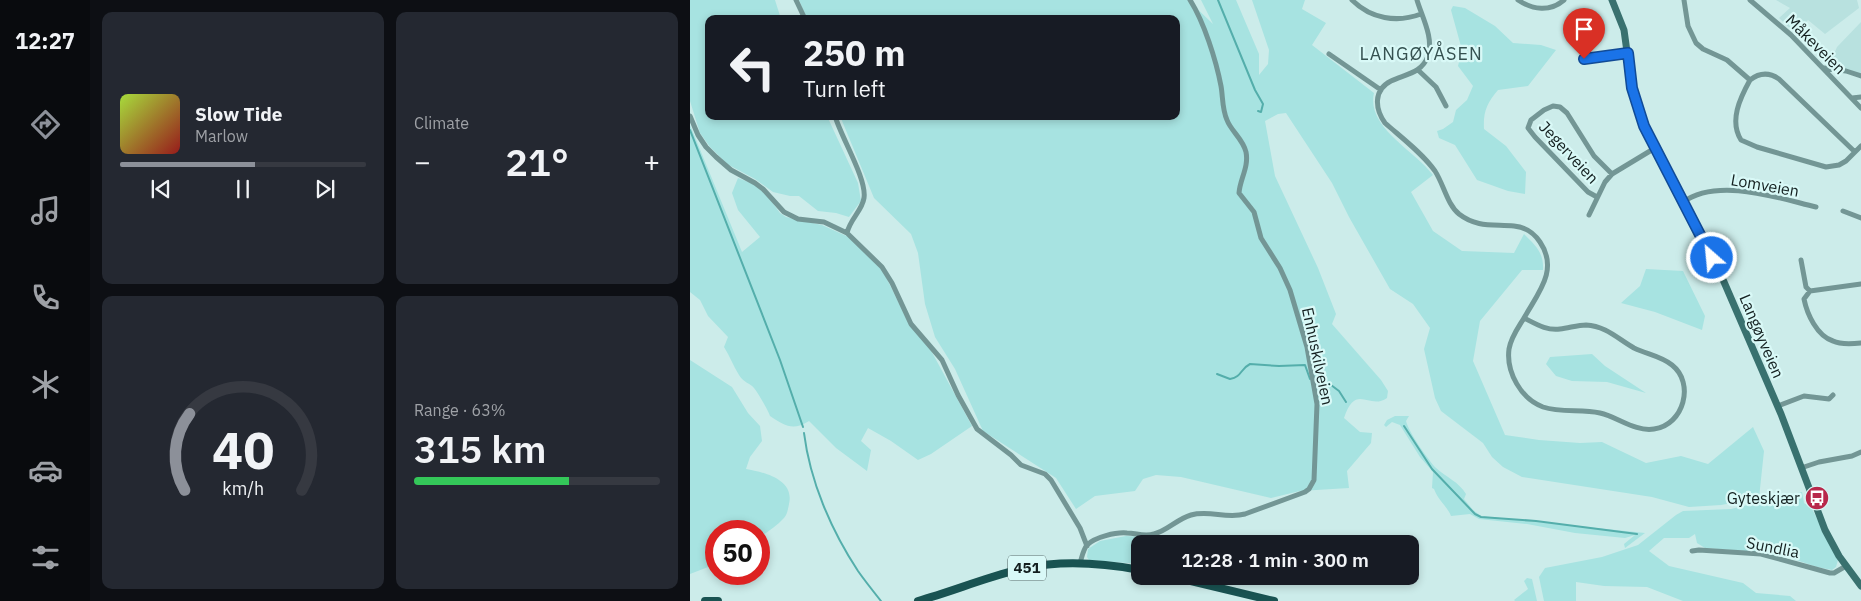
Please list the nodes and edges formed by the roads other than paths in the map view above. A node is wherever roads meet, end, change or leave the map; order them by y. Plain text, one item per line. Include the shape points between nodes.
1 (796, 0) edge
2 (1190, 0) edge
3 (1352, 0) edge
4 (1417, 0) edge
5 (1518, 0) edge
6 (1564, 0) edge
7 (1612, 0) edge
8 (1684, 0) edge
9 (1750, 0) edge
10 (1421, 14) junction
11 (803, 15) edge
12 (1628, 53) junction
13 (1329, 54) dead end
14 (1584, 59) dead end
15 (1823, 68) junction
16 (1418, 70) junction
17 (1861, 76) edge
18 (1750, 80) junction
19 (1381, 90) junction
20 (1861, 97) edge
21 (1852, 98) junction
22 (1446, 106) dead end
23 (1861, 108) edge
24 (690, 116) edge
25 (836, 120) edge
26 (1861, 146) edge
27 (1655, 148) junction
28 (1855, 152) junction
29 (1612, 174) junction
30 (1597, 197) junction
31 (1683, 202) junction
32 (1816, 207) dead end
33 (1843, 211) dead end
34 (1589, 215) dead end
35 (1861, 218) edge
36 (847, 233) junction
37 (1802, 260) dead end
38 (1861, 284) edge
39 (1810, 291) junction
40 (1524, 318) junction
41 (1861, 343) edge
42 (1833, 395) dead end
43 (1778, 406) junction
44 (1861, 452) edge
45 (1801, 468) junction
46 (1087, 546) junction
47 (1692, 551) dead end
48 (1080, 563) junction
49 (1846, 566) junction
50 (1131, 569) edge
51 (1207, 585) edge
52 (1861, 586) edge
53 (705, 601) edge
54 (718, 601) edge
55 (918, 601) edge
56 (1274, 601) edge

1 - 11 street
2 - 46 street, Enhuskilveien via 1204,30 1220,83 1226,119 1245,147 1245,170 1239,193 1254,212 1261,238 1288,284 1306,347 1317,404 1314,480 1305,492 1245,514 1192,515 1154,534 1121,533
3 - 10 street via 1366,11 1382,17 1400,19
4 - 10 street
5 - 6 street via 1528,6 1543,8 1553,7
7 - 12 main road, Langøyveien via 1624,30
8 - 18 street via 1688,26 1696,43 1732,64
9 - 15 street, Måkeveien
10 - 16 street via 1430,46 1426,61
12 - 14 street
12 - 27 main road, Langøyveien via 1636,104
13 - 19 street
15 - 17 street
15 - 21 street, Måkeveien
16 - 19 street via 1390,81
16 - 22 street via 1436,87
18 - 28 street via 1762,74 1779,79
18 - 28 street via 1736,112 1736,130 1741,140 1826,167 1839,165
19 - 40 street via 1377,102 1381,117 1436,172 1454,210 1477,224 1524,228 1542,246 1548,269
20 - 21 street
21 - 23 street, Måkeveien
24 - 36 street via 698,135 711,152 731,170 755,182 784,212 798,219 824,222
25 - 36 street via 865,194
26 - 28 street
27 - 29 street, Jegerveien
27 - 31 main road, Langøyveien
29 - 30 street, Jegerveien
29 - 30 street, Jegerveien via 1594,156 1560,107 1555,105 1544,110 1529,122 1528,128 1535,137 1588,192
30 - 34 street, Jegerveien
31 - 32 street, Lomveien via 1704,192 1726,190
31 - 43 main road, Langøyveien via 1720,275
33 - 35 street
36 - 46 street via 887,274 910,324 942,360 977,429 1021,465 1045,474 1051,480
37 - 39 street via 1806,287
38 - 39 street
39 - 41 street via 1804,299 1806,309 1824,336 1838,343
40 - 40 street via 1550,329 1597,326 1632,347 1665,360 1679,371 1682,378 1685,391 1680,412 1668,424 1653,430 1600,413 1551,408 1534,402 1515,382 1510,362 1512,340
42 - 43 street via 1828,399 1804,396
43 - 45 main road, Langøyveien
44 - 45 street
45 - 49 main road, Langøyveien via 1825,530
46 - 48 street
47 - 49 street, Sundlia via 1761,554 1830,573
48 - 50 main road, 451
48 - 55 main road, 451 via 1026,568
49 - 52 main road, Langøyveien
51 - 56 main road
53 - 54 main road

